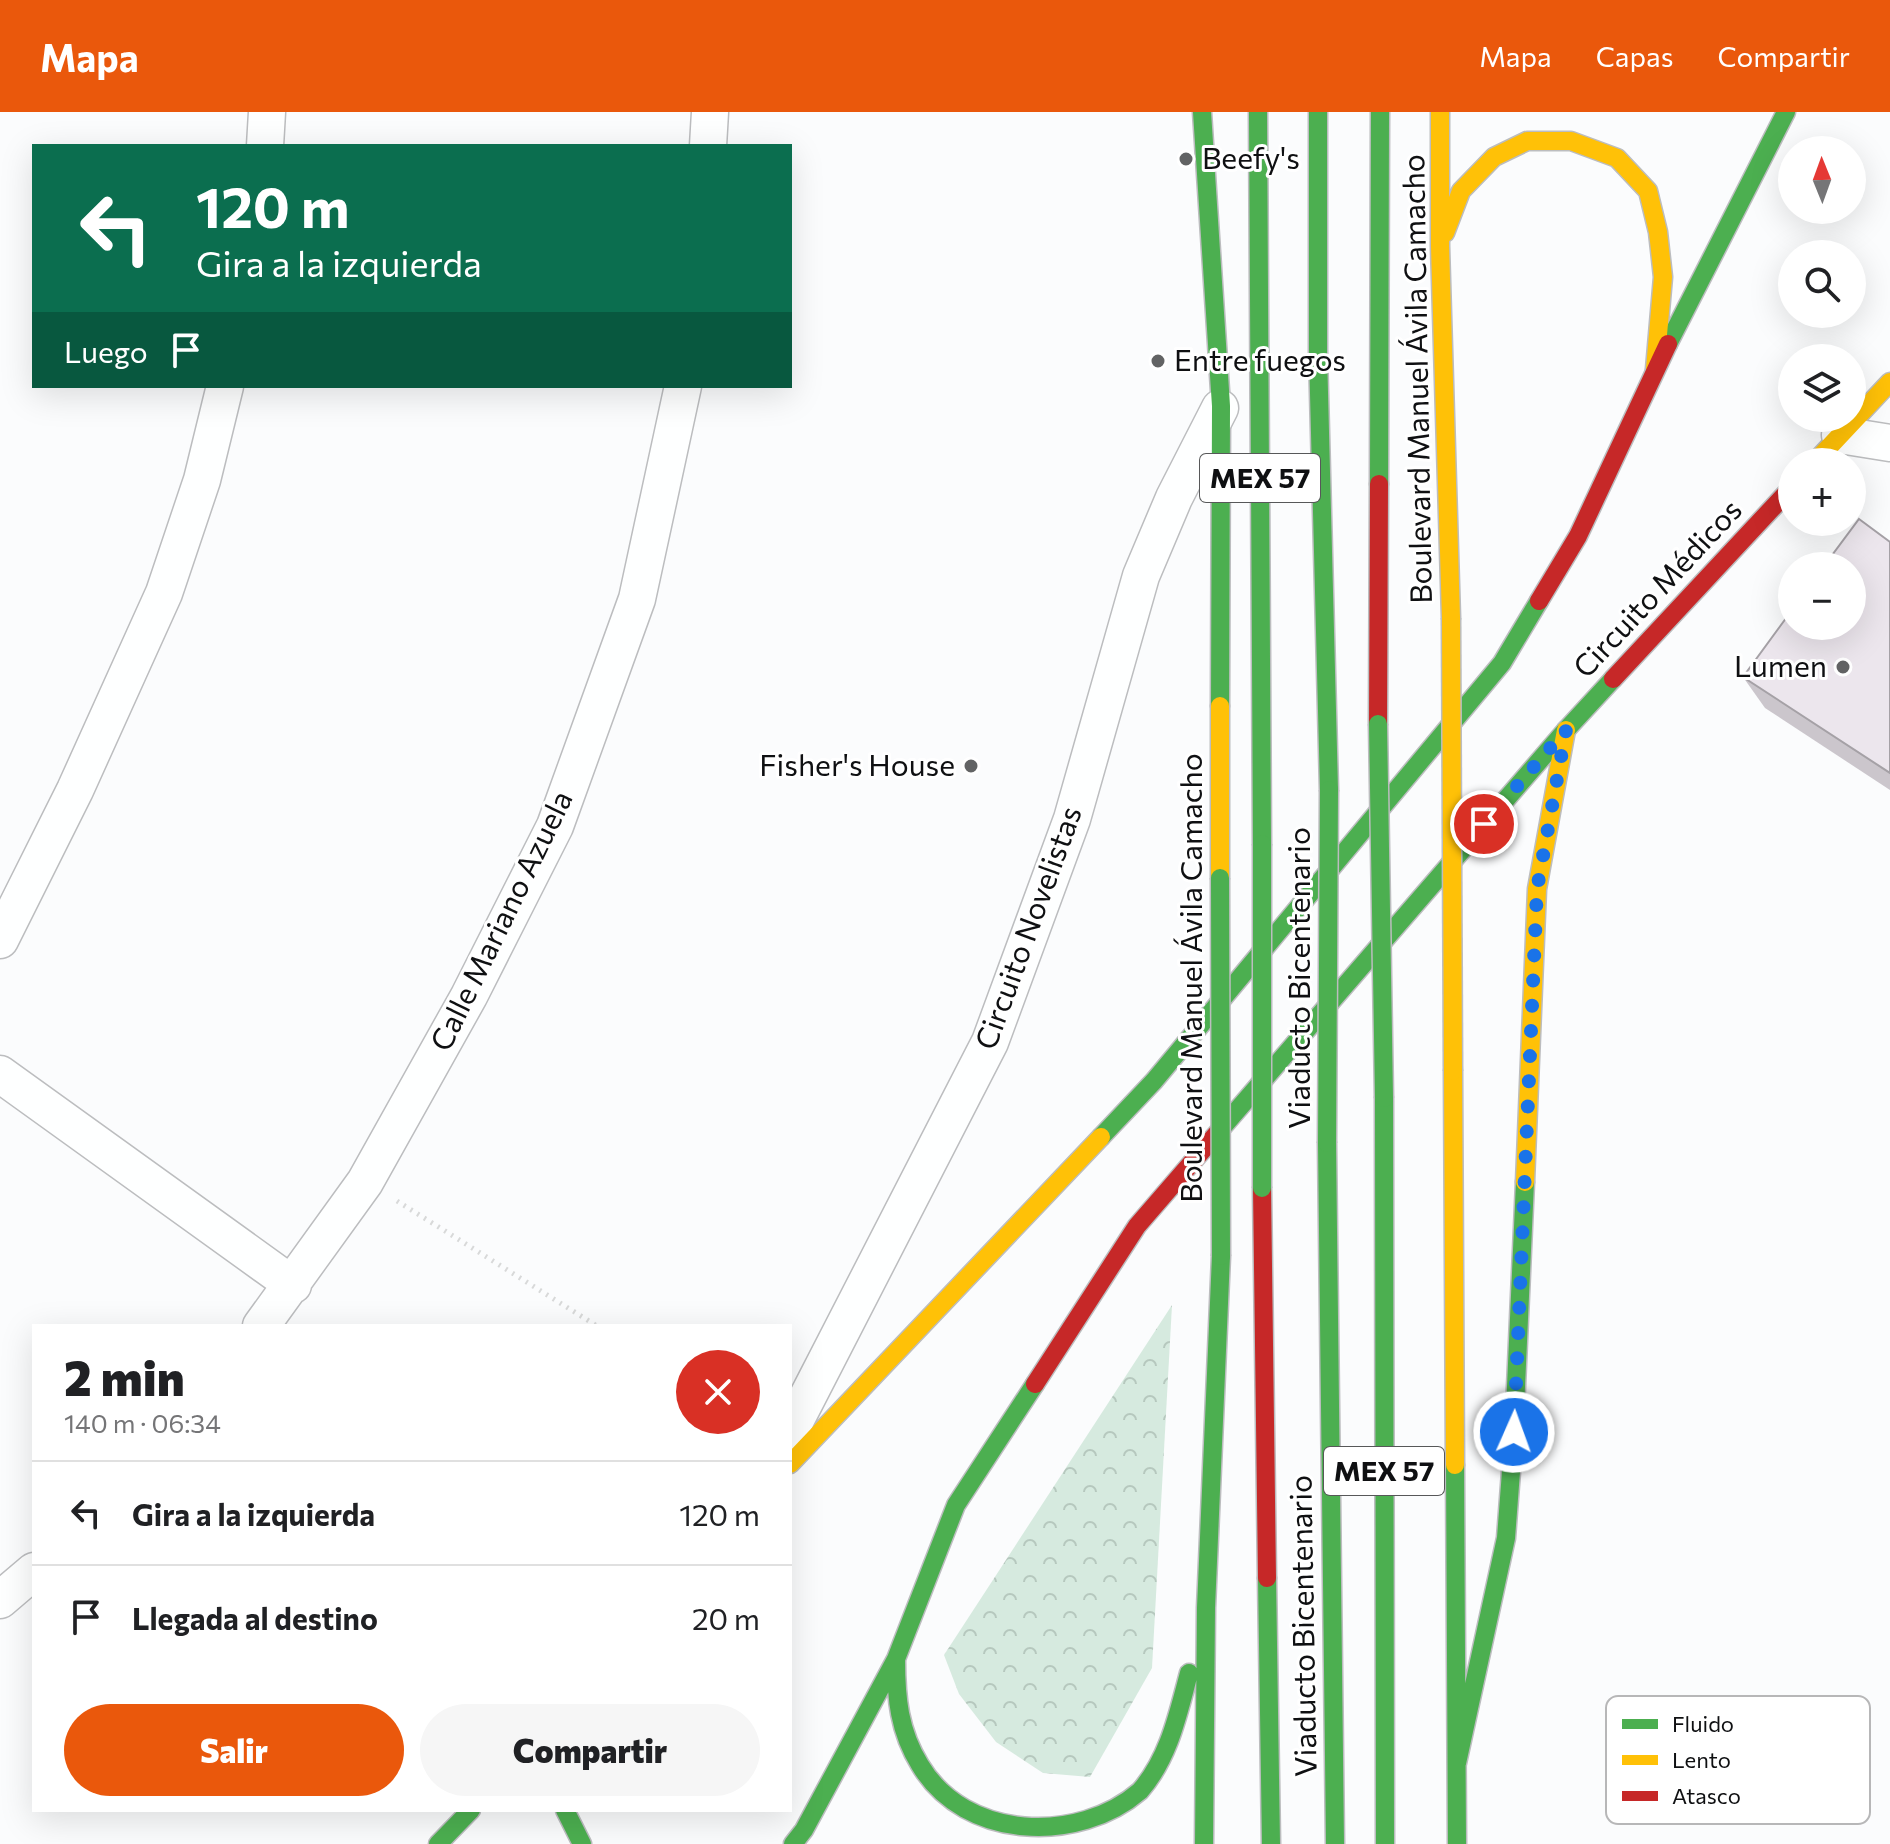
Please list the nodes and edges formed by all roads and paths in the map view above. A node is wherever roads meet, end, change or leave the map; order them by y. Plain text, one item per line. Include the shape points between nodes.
1 (267, 112) edge
2 (710, 112) edge
3 (1202, 112) edge
4 (1258, 112) edge
5 (1318, 112) edge
6 (1380, 112) edge
7 (1440, 112) edge
8 (1786, 112) edge
9 (265, 144) edge
10 (708, 144) edge
11 (1440, 246) junction
12 (1655, 369) junction
13 (1890, 382) edge
14 (225, 388) edge
15 (683, 388) edge
16 (1221, 406) junction
17 (1840, 435) junction
18 (1890, 443) edge
19 (1828, 448) edge
20 (1778, 502) edge
21 (1566, 730) junction
22 (0, 940) edge
23 (0, 1074) edge
24 (365, 1182) junction
25 (293, 1285) junction
26 (263, 1324) edge
27 (594, 1324) edge
28 (792, 1427) edge
29 (792, 1462) edge
30 (32, 1573) edge
31 (0, 1600) edge
32 (1206, 1608) junction
33 (896, 1659) junction
34 (1457, 1763) junction
35 (469, 1812) edge
36 (566, 1812) edge
37 (438, 1844) edge
38 (582, 1844) edge
39 (793, 1844) edge
40 (1204, 1844) edge
41 (1271, 1844) edge
42 (1335, 1844) edge
43 (1385, 1844) edge
44 (1457, 1844) edge

1 - 9 street
2 - 10 street
3 - 16 main road, Boulevard Manuel Ávila Camacho
4 - 41 main road, MEX 57, bridge via 1262,1188
5 - 42 main road, Viaducto Bicentenario, bridge via 1329,790 1327,1143
6 - 43 main road, Boulevard Manuel Ávila Camacho / MEX 57, bridge
7 - 11 main road, Boulevard Manuel Ávila Camacho
8 - 12 main road
11 - 12 main road via 1461,191 1494,157 1527,141 1571,141 1617,158 1648,191 1658,232 1663,277
11 - 34 main road, Boulevard Manuel Ávila Camacho, bridge via 1451,618
12 - 29 main road via 1578,536 1502,663 1154,1081
13 - 17 main road
14 - 22 street via 202,480 164,593
15 - 24 street, Calle Mariano Azuela via 637,599 555,826 469,996
16 - 28 street, Circuito Novelistas via 1141,576 1072,819 990,1042
16 - 32 main road, Boulevard Manuel Ávila Camacho, bridge via 1221,1256
17 - 18 street
17 - 19 main road
20 - 21 main road, Circuito Médicos
21 - 33 main road, Circuito Médicos via 1137,1226 956,1505
21 - 34 main road via 1537,889 1506,1538
23 - 25 street
24 - 25 street, Calle Mariano Azuela
24 - 27 path
25 - 26 street, Calle Mariano Azuela
30 - 31 street
32 - 33 main road via 1173,1735 1155,1771 1128,1803 1098,1822 1062,1834 993,1829 942,1795 920,1767 899,1718
32 - 40 main road, Boulevard Manuel Ávila Camacho
33 - 39 main road
34 - 44 main road, Boulevard Manuel Ávila Camacho
35 - 37 main road
36 - 38 main road

